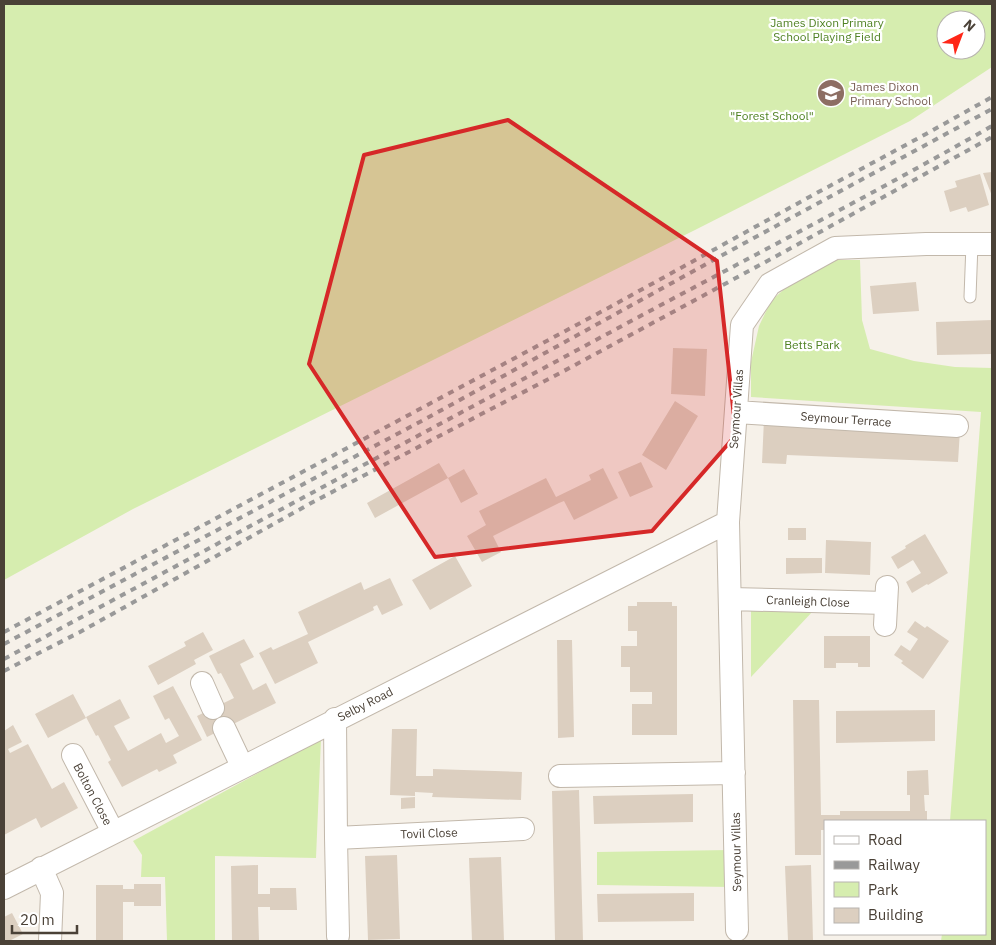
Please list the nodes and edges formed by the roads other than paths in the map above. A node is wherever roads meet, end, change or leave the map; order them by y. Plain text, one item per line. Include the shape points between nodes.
1 (982, 244) edge
2 (970, 297) dead end
3 (736, 412) junction
4 (957, 426) dead end
5 (728, 522) junction
6 (730, 599) junction
7 (886, 605) dead end
8 (202, 684) dead end
9 (213, 708) dead end
10 (335, 719) junction
11 (224, 728) dead end
12 (73, 755) dead end
13 (242, 766) junction
14 (734, 773) junction
15 (560, 776) dead end
16 (523, 829) dead end
17 (113, 832) junction
18 (336, 838) junction
19 (40, 868) junction
20 (5, 884) edge
21 (737, 930) dead end
22 (338, 936) dead end
23 (50, 941) edge

1 - 2 lane
1 - 3 street, Seymour Villas via 835,248 770,284 742,325
3 - 4 street, Seymour Terrace
3 - 5 street, Seymour Villas
5 - 6 street, Seymour Villas
5 - 10 street, Selby Road
6 - 7 street, Cranleigh Close
6 - 14 street, Seymour Villas
8 - 9 street
10 - 13 street, Selby Road
10 - 18 street
11 - 13 street
12 - 17 street, Bolton Close
13 - 17 street, Selby Road
14 - 15 street
14 - 21 street, Seymour Villas
16 - 18 street, Tovil Close
17 - 19 street, Selby Road
18 - 22 street
19 - 20 street, Selby Road
19 - 23 street via 52,893

